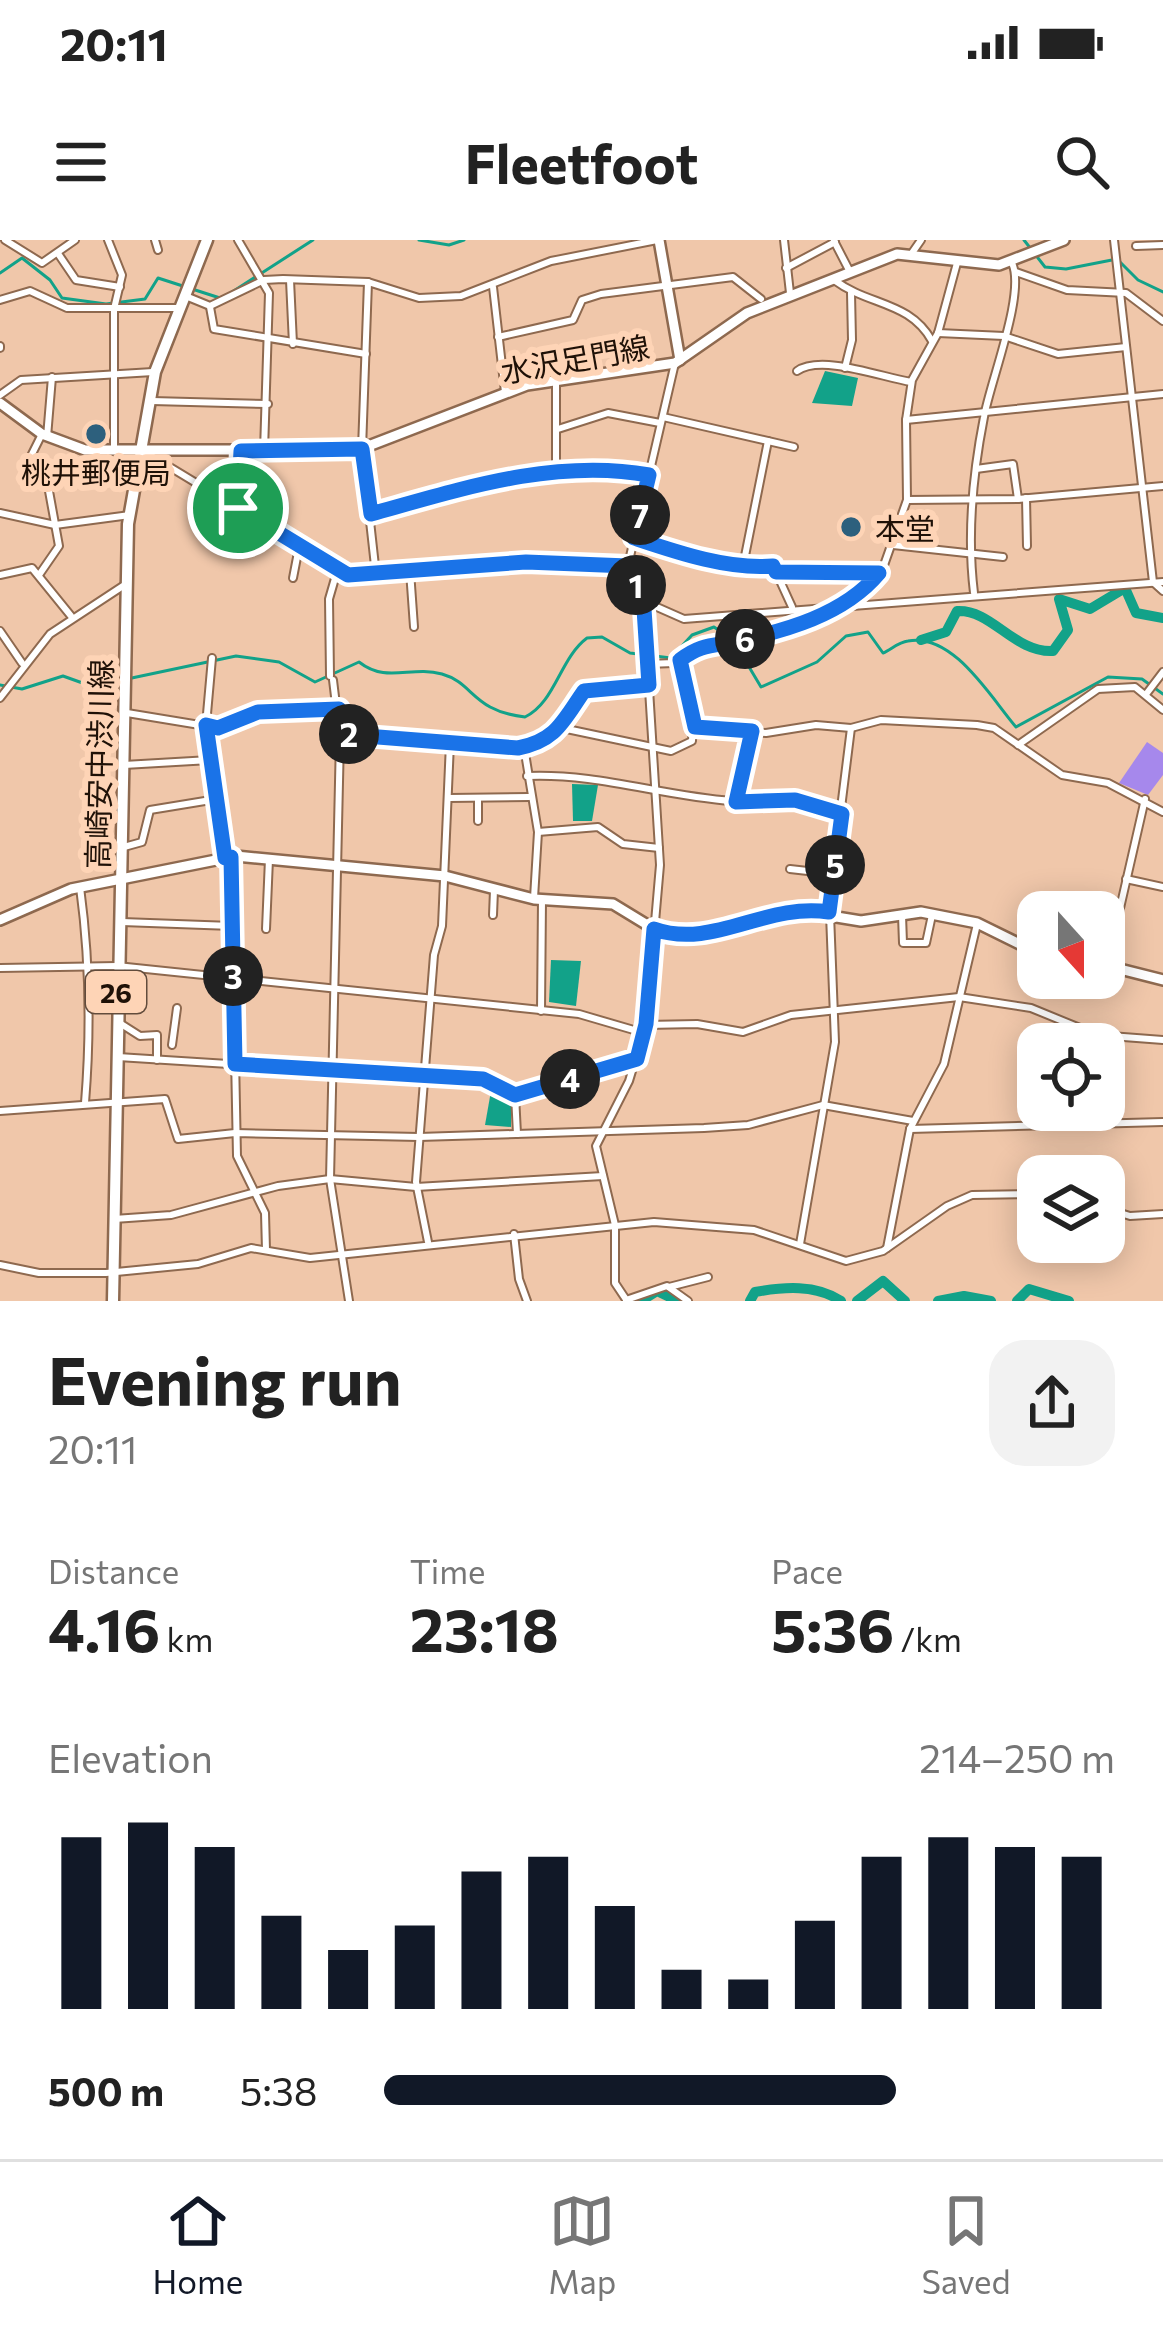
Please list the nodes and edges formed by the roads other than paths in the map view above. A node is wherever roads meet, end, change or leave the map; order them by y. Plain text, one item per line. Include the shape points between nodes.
1 (5, 240) edge
2 (75, 240) edge
3 (107, 240) edge
4 (155, 240) edge
5 (207, 240) edge
6 (238, 240) edge
7 (658, 240) edge
8 (784, 240) edge
9 (921, 240) edge
10 (834, 241) edge
11 (1060, 243) edge
12 (1115, 243) edge
13 (1163, 244) edge
14 (1136, 246) dead end
15 (158, 250) dead end
16 (911, 253) junction
17 (58, 254) junction
18 (957, 262) junction
19 (1014, 267) junction
20 (786, 268) junction
21 (849, 270) junction
22 (830, 278) junction
23 (264, 280) junction
24 (290, 280) junction
25 (368, 282) junction
26 (670, 285) junction
27 (120, 286) junction
28 (1120, 286) junction
29 (493, 287) junction
30 (790, 292) junction
31 (851, 293) junction
32 (761, 299) dead end
33 (0, 300) edge
34 (182, 302) junction
35 (210, 306) junction
36 (115, 309) junction
37 (1163, 321) edge
38 (1004, 336) junction
39 (498, 337) junction
40 (935, 337) junction
41 (269, 340) junction
42 (293, 344) junction
43 (1126, 347) junction
44 (366, 354) junction
45 (678, 362) junction
46 (845, 368) junction
47 (797, 371) dead end
48 (155, 372) junction
49 (115, 374) junction
50 (52, 377) junction
51 (556, 380) junction
52 (911, 382) junction
53 (505, 392) junction
54 (1163, 394) edge
55 (1132, 398) junction
56 (0, 399) edge
57 (150, 401) junction
58 (268, 404) junction
59 (984, 415) junction
60 (661, 420) junction
61 (906, 420) junction
62 (558, 429) junction
63 (44, 435) junction
64 (768, 441) junction
65 (794, 447) dead end
66 (362, 449) junction
67 (114, 450) junction
68 (142, 450) junction
69 (241, 451) junction
70 (264, 452) junction
71 (976, 469) junction
72 (556, 475) junction
73 (649, 475) junction
74 (1163, 486) edge
75 (1143, 488) junction
76 (1022, 498) junction
77 (907, 500) junction
78 (974, 501) junction
79 (238, 508) junction
80 (0, 513) edge
81 (130, 514) junction
82 (371, 514) junction
83 (55, 524) junction
84 (634, 538) junction
85 (299, 545) junction
86 (892, 545) junction
87 (1027, 546) dead end
88 (971, 555) junction
89 (1003, 557) dead end
90 (628, 566) junction
91 (743, 566) junction
92 (338, 568) junction
93 (410, 572) junction
94 (776, 572) junction
95 (879, 573) junction
96 (376, 574) junction
97 (0, 575) edge
98 (39, 575) junction
99 (293, 578) dead end
100 (1153, 582) junction
101 (126, 584) junction
102 (1163, 586) edge
103 (974, 593) junction
104 (641, 600) junction
105 (843, 605) junction
106 (792, 608) junction
107 (71, 616) junction
108 (414, 627) dead end
109 (0, 631) edge
110 (680, 660) junction
111 (213, 662) dead end
112 (647, 662) junction
113 (22, 663) junction
114 (1163, 672) edge
115 (649, 685) junction
116 (2, 693) edge
117 (1146, 694) junction
118 (339, 709) junction
119 (1163, 710) edge
120 (125, 712) junction
121 (694, 723) junction
122 (206, 725) junction
123 (562, 728) junction
124 (851, 728) junction
125 (752, 731) junction
126 (340, 734) junction
127 (450, 743) junction
128 (1018, 745) junction
129 (524, 748) junction
130 (653, 749) junction
131 (211, 760) junction
132 (124, 765) junction
133 (527, 776) junction
134 (656, 789) junction
135 (529, 797) junction
136 (478, 798) junction
137 (217, 799) junction
138 (448, 799) junction
139 (1145, 799) junction
140 (736, 802) junction
141 (1163, 812) edge
142 (842, 814) junction
143 (478, 821) dead end
144 (538, 832) junction
145 (121, 847) junction
146 (659, 848) junction
147 (228, 857) junction
148 (269, 859) junction
149 (339, 866) junction
150 (790, 869) dead end
151 (834, 874) junction
152 (445, 876) junction
153 (119, 879) junction
154 (1126, 879) junction
155 (80, 887) junction
156 (1163, 887) edge
157 (494, 890) junction
158 (1123, 891) edge
159 (538, 900) junction
160 (829, 912) junction
161 (493, 915) dead end
162 (902, 915) junction
163 (932, 915) junction
164 (0, 920) edge
165 (118, 921) junction
166 (977, 923) junction
167 (232, 926) junction
168 (266, 928) dead end
169 (654, 929) junction
170 (1017, 943) edge
171 (117, 966) junction
172 (0, 968) edge
173 (91, 969) junction
174 (1125, 970) edge
175 (233, 978) junction
176 (1163, 980) edge
177 (335, 988) junction
178 (958, 997) junction
179 (430, 998) junction
180 (177, 1008) dead end
181 (832, 1010) junction
182 (541, 1011) junction
183 (116, 1020) junction
184 (645, 1029) junction
185 (158, 1035) junction
186 (1163, 1040) edge
187 (115, 1057) junction
188 (637, 1059) junction
189 (157, 1060) junction
190 (235, 1064) junction
191 (332, 1070) junction
192 (425, 1076) junction
193 (515, 1095) junction
194 (85, 1103) junction
195 (824, 1105) junction
196 (114, 1106) junction
197 (0, 1112) edge
198 (1163, 1122) edge
199 (911, 1125) junction
200 (601, 1129) junction
201 (235, 1133) junction
202 (517, 1134) junction
203 (419, 1137) junction
204 (331, 1138) junction
205 (603, 1176) junction
206 (330, 1179) junction
207 (416, 1187) junction
208 (253, 1192) junction
209 (1017, 1194) edge
210 (1125, 1214) edge
211 (1163, 1214) edge
212 (112, 1219) junction
213 (615, 1225) junction
214 (514, 1234) junction
215 (428, 1242) junction
216 (800, 1244) junction
217 (887, 1248) junction
218 (266, 1250) junction
219 (344, 1254) junction
220 (0, 1265) edge
221 (112, 1272) junction
222 (708, 1277) dead end
223 (669, 1287) junction
224 (113, 1301) edge
225 (349, 1301) edge
226 (527, 1301) edge
227 (625, 1301) edge
228 (688, 1301) edge

1 - 17 street via 42,263
2 - 17 street
3 - 27 street
4 - 15 street
5 - 34 main road, 高崎安中渋川線 / 26
6 - 23 street
7 - 26 street
7 - 29 street via 551,261
8 - 20 street
9 - 16 street
10 - 20 street
10 - 21 street
11 - 19 street, 水沢足門線
12 - 28 street
13 - 14 street
16 - 18 street, 水沢足門線
16 - 21 street, 水沢足門線
17 - 27 street via 76,280
18 - 19 street, 水沢足門線
18 - 40 street
19 - 28 street via 1067,290
19 - 38 street
20 - 30 street
21 - 22 street, 水沢足門線
22 - 30 street, 水沢足門線
22 - 31 street
23 - 24 street
23 - 35 street
23 - 41 street
24 - 25 street
24 - 42 street
25 - 29 street via 418,298
25 - 44 street
26 - 32 street via 733,277
26 - 39 street via 586,298 573,320
26 - 45 street
27 - 36 street
28 - 37 street
28 - 43 street
29 - 39 street
30 - 45 street, 水沢足門線 via 732,321
31 - 40 street via 910,311
31 - 46 street
33 - 36 street via 30,291 67,308
34 - 35 street
34 - 36 street
34 - 48 main road, 高崎安中渋川線 / 26
35 - 41 street via 214,329
36 - 49 street
38 - 40 street
38 - 43 street via 1058,355
38 - 59 street
39 - 53 street
40 - 52 street
41 - 42 street
41 - 58 street
42 - 44 street
43 - 55 street
44 - 66 street
45 - 51 street, 水沢足門線
45 - 60 street
46 - 47 street via 816,363
46 - 52 street
48 - 49 street
48 - 57 main road, 高崎安中渋川線 / 26
49 - 50 street
49 - 67 street
50 - 56 street via 21,380
50 - 63 street
51 - 53 street, 水沢足門線
51 - 62 street
52 - 61 street
53 - 66 street, 水沢足門線
54 - 55 street
55 - 59 street
55 - 75 street
56 - 63 street
57 - 58 street
57 - 68 main road, 高崎安中渋川線 / 26
58 - 70 street
59 - 61 street
59 - 71 street
60 - 62 street via 608,412
60 - 64 street
60 - 73 street
61 - 77 street
62 - 72 street
63 - 67 street, 水沢足門線 via 65,446
63 - 83 street via 26,466 47,480
64 - 65 street
64 - 91 street
66 - 70 street, 水沢足門線
66 - 82 street
67 - 68 street, 水沢足門線
68 - 69 street, 水沢足門線
68 - 79 street
68 - 81 main road, 高崎安中渋川線 / 26
69 - 70 street, 水沢足門線
69 - 79 street
71 - 76 street via 1013,464
71 - 78 street
72 - 73 street via 590,468
72 - 82 street via 484,482
73 - 84 street
74 - 75 street
75 - 76 street
75 - 100 street
76 - 78 street
76 - 87 street
77 - 78 street
77 - 86 street
78 - 88 street
79 - 85 street
80 - 83 street
81 - 83 street
81 - 101 main road, 高崎安中渋川線 / 26
82 - 96 street
83 - 98 street via 58,555
84 - 90 street
84 - 91 street
85 - 92 street
85 - 99 street
86 - 88 street
86 - 95 street
88 - 89 street
88 - 103 street
90 - 93 street via 526,562
90 - 104 street
91 - 94 street
92 - 96 street
92 - 118 street via 328,598
93 - 96 street
93 - 108 street
94 - 95 street
94 - 106 street
95 - 105 street
97 - 98 street via 32,568
98 - 107 street
100 - 102 street
100 - 103 street
101 - 107 street
101 - 120 main road, 高崎安中渋川線 / 26
103 - 105 street
104 - 106 street via 684,619
104 - 112 street
105 - 106 street
105 - 110 street via 704,644
107 - 113 street
109 - 113 street
110 - 112 street
110 - 121 street
111 - 122 street
112 - 115 street
113 - 116 street
114 - 117 street
115 - 123 street via 584,691
115 - 130 street
117 - 119 street
117 - 128 street via 1098,688
118 - 122 street via 258,712
118 - 126 street
120 - 122 street
120 - 132 main road, 高崎安中渋川線 / 26
121 - 125 street
121 - 130 street via 692,742
122 - 131 street
123 - 129 street
123 - 130 street
124 - 125 street
124 - 128 street via 881,719 977,724
124 - 142 street
125 - 140 street
126 - 127 street
126 - 149 street
127 - 129 street
127 - 138 street
128 - 139 street via 1062,775
129 - 133 street
130 - 134 street
131 - 132 street
131 - 137 street
132 - 145 main road, 高崎安中渋川線 / 26
133 - 134 street via 571,774
133 - 135 street
134 - 140 street
134 - 146 street
135 - 136 street
135 - 144 street
136 - 138 street
136 - 143 street
137 - 145 street via 150,810 142,842
137 - 147 street
138 - 152 street
139 - 141 street
139 - 154 street
140 - 142 street via 795,800
142 - 151 street
144 - 146 street via 598,827 623,844
144 - 159 street
145 - 153 main road, 高崎安中渋川線 / 26
146 - 169 street
147 - 148 street
147 - 153 street
147 - 167 street
148 - 149 street
148 - 168 street
149 - 152 street
149 - 177 street
150 - 151 street
151 - 160 street
152 - 157 street
152 - 179 street
153 - 155 street
153 - 165 main road, 高崎安中渋川線 / 26
154 - 156 street
154 - 158 street
155 - 164 street
155 - 173 street
157 - 159 street
157 - 161 street
159 - 169 street via 613,904
159 - 182 street
160 - 162 street via 861,921
160 - 169 street via 788,909 689,939
160 - 181 street
162 - 163 street
162 - 163 street via 902,943 926,943
163 - 166 street
165 - 167 street
165 - 171 main road, 高崎安中渋川線 / 26
166 - 170 street
166 - 178 street
167 - 175 street
169 - 184 street
171 - 173 street
171 - 175 street
171 - 183 main road, 高崎安中渋川線 / 26
172 - 173 street
173 - 194 street
174 - 176 street
175 - 177 street
175 - 190 street
177 - 179 street
177 - 191 street
178 - 181 street
178 - 186 street via 1031,1008 1097,1035
178 - 199 street via 944,1064
179 - 182 street
179 - 192 street
180 - 185 street via 173,1041
181 - 184 street via 743,1032 697,1024
181 - 195 street
182 - 184 street
183 - 185 street via 140,1036
183 - 187 main road, 高崎安中渋川線 / 26
184 - 188 street
185 - 189 street
187 - 189 street
187 - 196 main road, 高崎安中渋川線 / 26
188 - 193 street
188 - 200 street
189 - 190 street
190 - 191 street
190 - 201 street
191 - 192 street
191 - 204 street
192 - 193 street via 483,1079
192 - 203 street
193 - 202 street
194 - 196 street
194 - 197 street
195 - 199 street
195 - 200 street via 748,1125
195 - 216 street
196 - 201 street via 169,1100 178,1139
196 - 212 main road, 高崎安中渋川線 / 26
198 - 199 street
199 - 217 street
200 - 202 street
200 - 205 street
201 - 204 street
201 - 208 street
202 - 203 street
203 - 204 street
203 - 207 street
204 - 206 street
205 - 207 street
205 - 213 street
206 - 207 street
206 - 208 street
206 - 219 street
207 - 215 street
208 - 212 street via 171,1215
208 - 218 street via 265,1213
209 - 217 street via 972,1195
210 - 211 street
212 - 221 main road, 高崎安中渋川線 / 26
213 - 214 street
213 - 216 street via 719,1226
213 - 227 street via 613,1269
214 - 215 street
214 - 226 street
215 - 219 street
216 - 217 street via 846,1262
218 - 219 street
218 - 221 street
219 - 225 street
220 - 221 street
221 - 224 main road, 高崎安中渋川線 / 26
222 - 223 street
223 - 227 street
223 - 228 street

